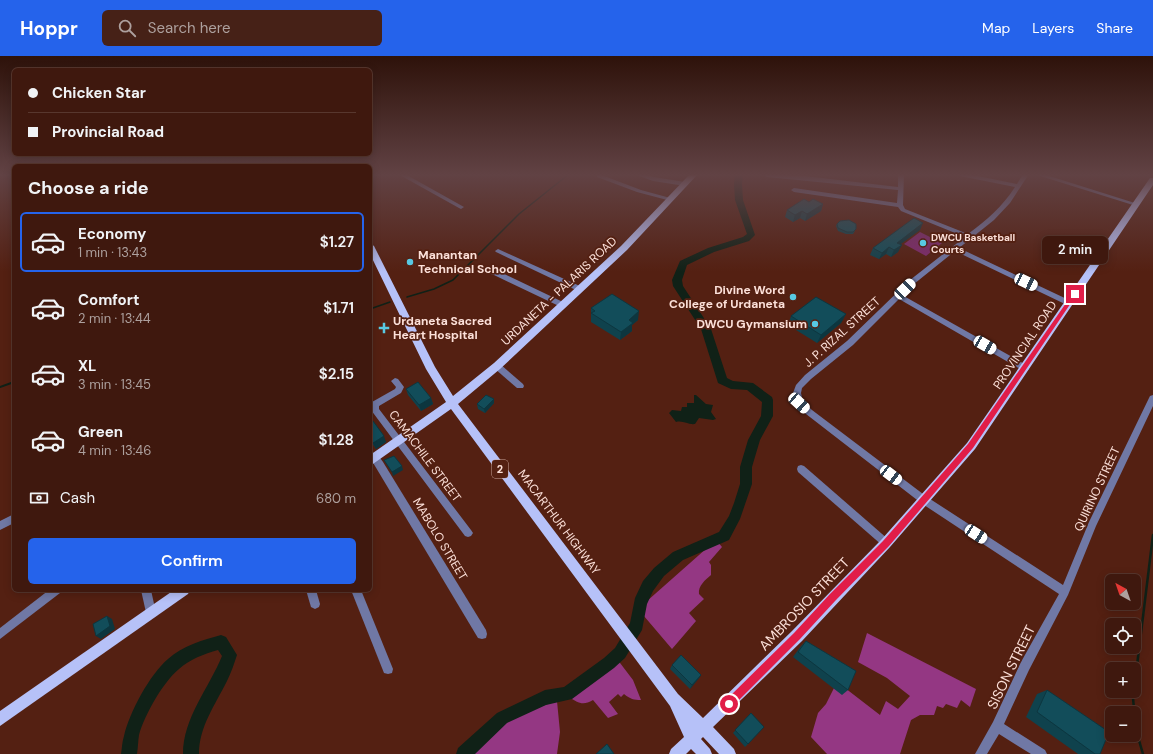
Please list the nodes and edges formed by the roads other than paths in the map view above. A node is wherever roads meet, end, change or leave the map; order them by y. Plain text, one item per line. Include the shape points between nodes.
1 (664, 207) edge
2 (901, 207) edge
3 (1004, 207) edge
4 (1133, 207) edge
5 (969, 237) junction
6 (956, 249) junction
7 (498, 250) dead end
8 (372, 252) edge
9 (480, 268) dead end
10 (580, 289) junction
11 (898, 296) junction
12 (1068, 303) junction
13 (563, 305) junction
14 (497, 366) junction
15 (1025, 368) junction
16 (395, 381) dead end
17 (520, 386) dead end
18 (1153, 398) edge
19 (452, 403) junction
20 (400, 441) junction
21 (372, 460) edge
22 (800, 469) dead end
23 (924, 500) junction
24 (12, 519) edge
25 (0, 526) edge
26 (468, 533) dead end
27 (886, 543) junction
28 (54, 592) edge
29 (146, 592) edge
30 (181, 592) edge
31 (312, 592) edge
32 (357, 592) edge
33 (1065, 592) junction
34 (315, 604) dead end
35 (151, 613) junction
36 (0, 634) edge
37 (482, 634) dead end
38 (388, 669) dead end
39 (676, 704) junction
40 (0, 719) edge
41 (997, 726) junction
42 (704, 727) junction
43 (692, 739) junction
44 (679, 753) edge
45 (705, 754) edge
46 (729, 754) edge
47 (981, 754) edge
48 (1041, 754) edge

1 - 10 main road, URDANETA - PALARIS ROAD
2 - 5 street via 907,212
3 - 5 street, J. P. RIZAL STREET
4 - 12 main road, PROVINCIAL ROAD
5 - 6 street, J. P. RIZAL STREET
6 - 11 street, J. P. RIZAL STREET via 912,282
6 - 12 street
7 - 10 street
8 - 19 main road, MACARTHUR HIGHWAY / 2 via 431,369
9 - 13 street
10 - 13 main road, URDANETA - PALARIS ROAD
11 - 15 street
11 - 23 street, J. P. RIZAL STREET via 850,343 808,377 797,393 799,403 809,412
12 - 15 main road, PROVINCIAL ROAD
13 - 14 main road, URDANETA - PALARIS ROAD
14 - 17 street
14 - 19 main road, URDANETA - PALARIS ROAD
15 - 23 main road, PROVINCIAL ROAD via 970,446
16 - 20 street, CAMACHILE STREET via 400,388 398,391 376,404 374,408
18 - 33 street, QUIRINO STREET via 1092,525
19 - 20 main road, URDANETA - PALARIS ROAD
19 - 39 main road, MACARTHUR HIGHWAY / 2
20 - 21 main road, URDANETA - PALARIS ROAD
20 - 26 street, CAMACHILE STREET
21 - 37 street, MABOLO STREET via 380,464
22 - 27 street
23 - 27 main road, AMBROSIO STREET
23 - 33 street, J. P. RIZAL STREET
24 - 25 street
27 - 42 main road, AMBROSIO STREET via 797,636
28 - 36 street
29 - 35 street
30 - 35 main road
31 - 34 street
32 - 38 street
33 - 41 street, SISON STREET via 1025,666
35 - 40 main road
39 - 42 main road, MACARTHUR HIGHWAY / 2
39 - 43 main road, MACARTHUR HIGHWAY / 2
41 - 47 street, SISON STREET
41 - 48 street
42 - 43 main road, AMBROSIO STREET
42 - 46 main road, MACARTHUR HIGHWAY / 2
43 - 44 main road, AMBROSIO STREET
43 - 45 main road, MACARTHUR HIGHWAY / 2

